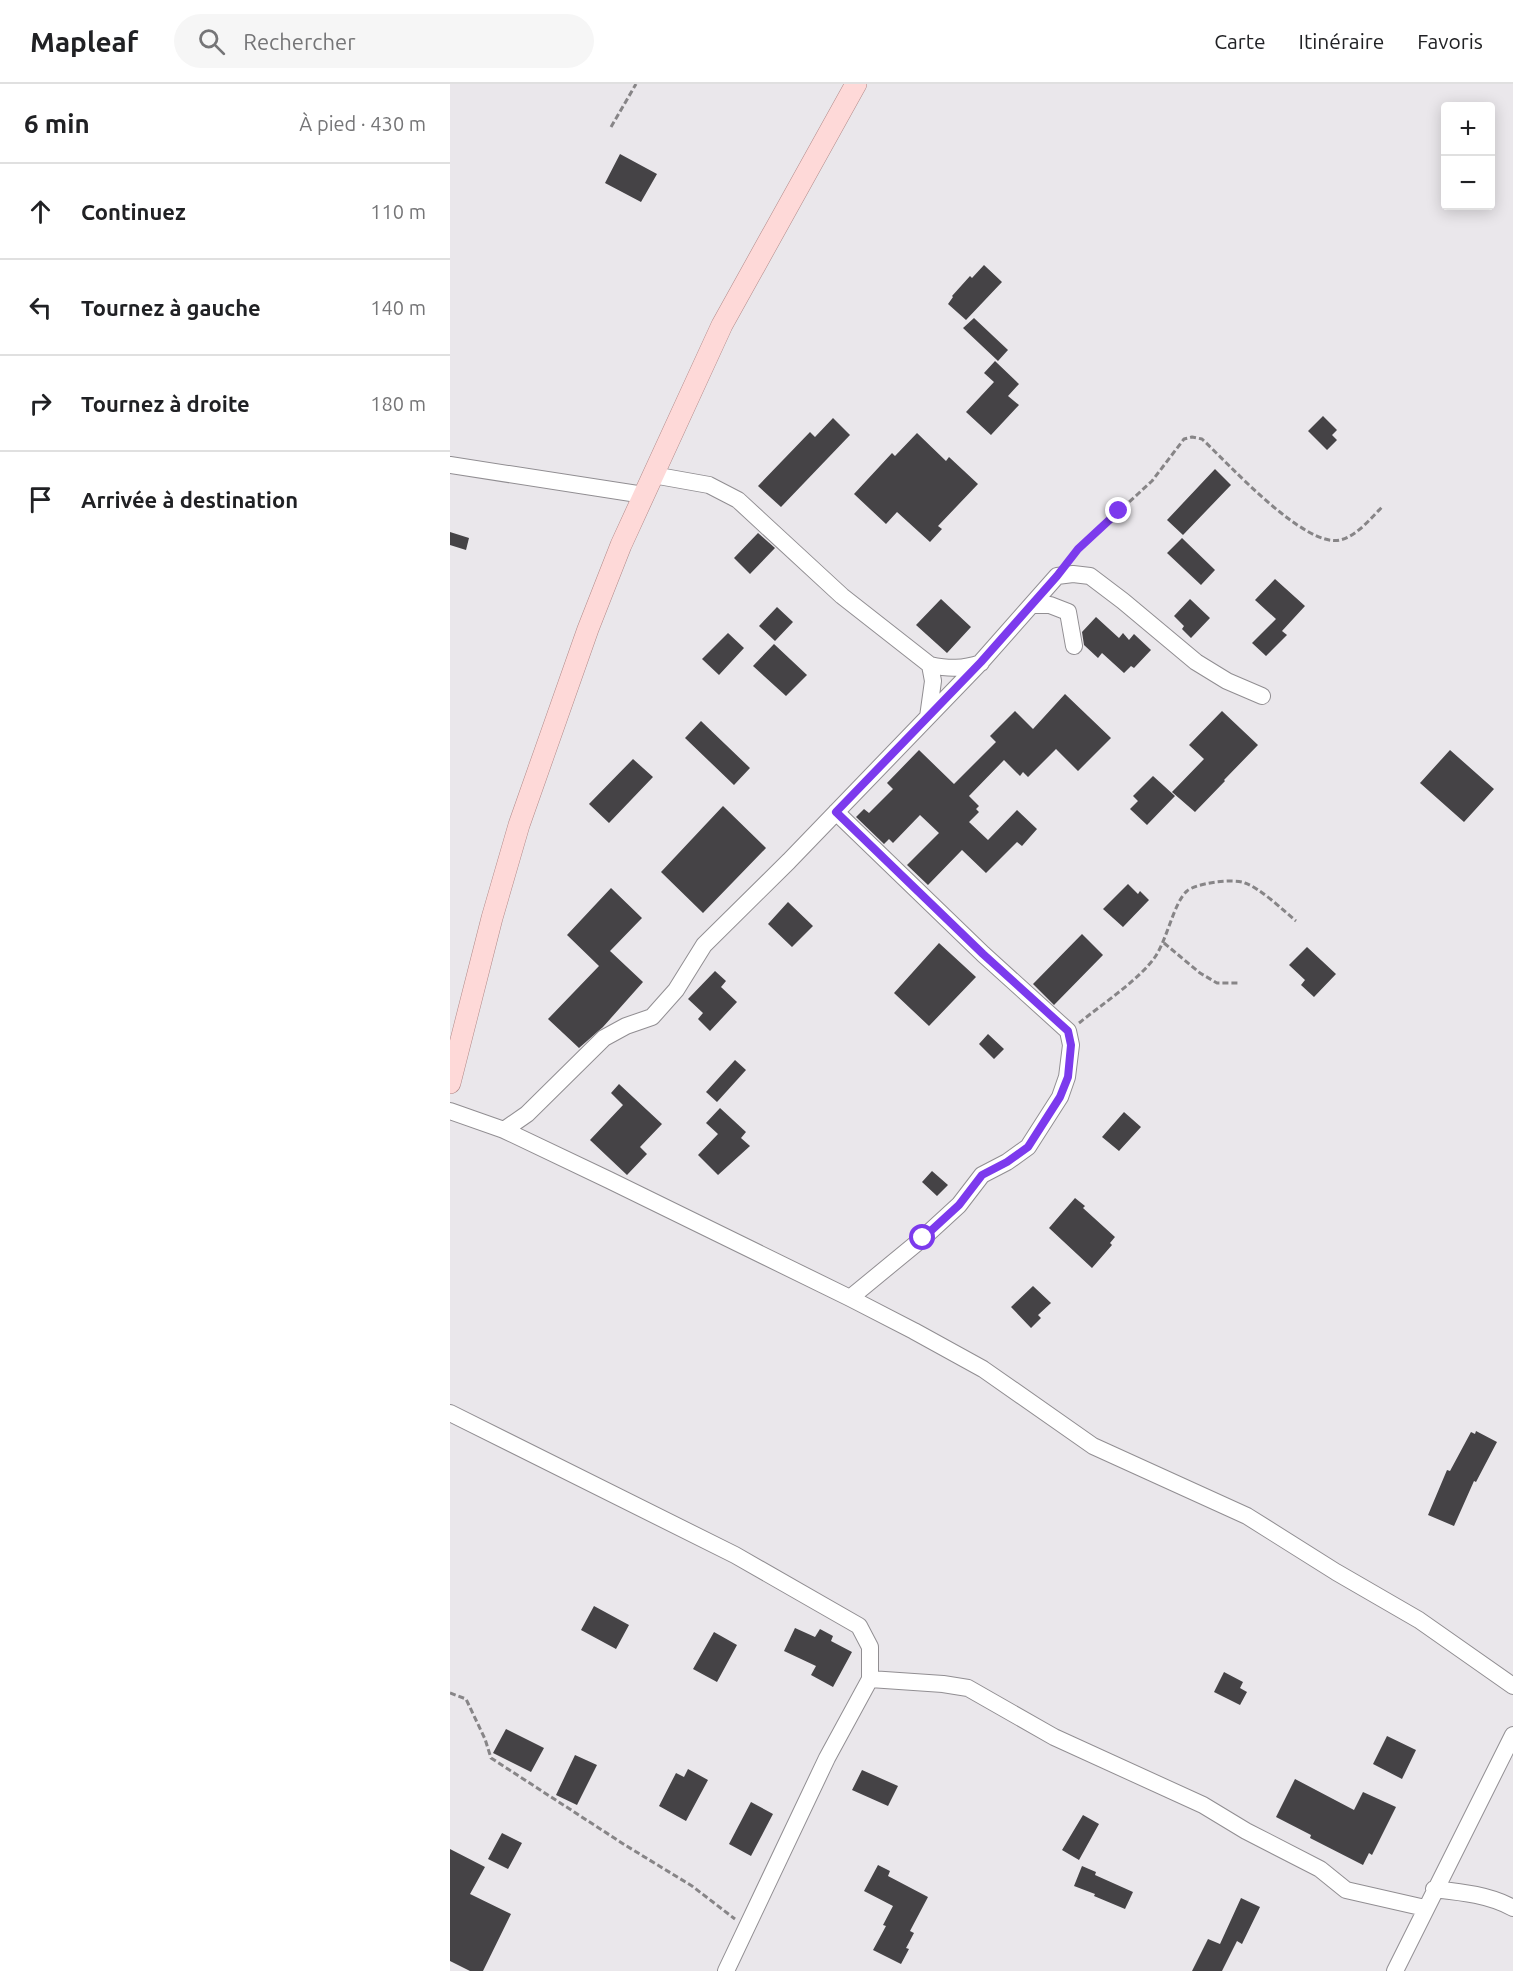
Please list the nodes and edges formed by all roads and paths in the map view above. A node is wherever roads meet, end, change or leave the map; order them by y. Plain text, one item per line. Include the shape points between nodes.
1 (636, 84) edge
2 (856, 84) edge
3 (611, 127) dead end
4 (450, 465) edge
5 (653, 475) junction
6 (644, 495) junction
7 (1383, 506) dead end
8 (1057, 576) junction
9 (1032, 605) junction
10 (1074, 646) dead end
11 (981, 662) junction
12 (930, 665) junction
13 (1262, 696) dead end
14 (928, 717) junction
15 (836, 812) junction
16 (1296, 921) dead end
17 (1164, 942) junction
18 (1240, 983) dead end
19 (1068, 1031) junction
20 (450, 1083) edge
21 (450, 1111) edge
22 (504, 1130) junction
23 (850, 1298) junction
24 (450, 1413) edge
25 (870, 1679) junction
26 (1513, 1686) edge
27 (450, 1693) edge
28 (1513, 1735) edge
29 (1434, 1889) junction
30 (1425, 1908) junction
31 (1513, 1908) edge
32 (746, 1927) junction
33 (726, 1971) edge
34 (1395, 1971) edge

1 - 3 path
2 - 5 main road via 722,325
4 - 6 street
5 - 6 main road
5 - 12 street via 709,485 738,500 842,596
6 - 20 main road via 588,629 523,815
7 - 8 path via 1358,530 1339,540 1308,533 1271,506 1202,439 1192,437 1184,439 1152,482 1078,549
8 - 9 street
8 - 13 street via 1090,576 1196,662
9 - 10 street via 1050,605 1068,612
9 - 11 street
11 - 12 street via 965,668
11 - 14 street
12 - 14 street via 933,681
14 - 15 street
15 - 19 street
15 - 22 street via 704,945 676,990 652,1017 604,1038 527,1114
16 - 17 path via 1244,882 1208,883 1187,891
17 - 18 path via 1217,983
17 - 19 path via 1155,959 1126,986
19 - 23 street via 1068,1077 1028,1147 982,1175 959,1205
21 - 22 street
22 - 23 street
23 - 26 street via 983,1370 1093,1446 1247,1516 1419,1620
24 - 25 street via 735,1555 859,1626 870,1647
25 - 30 street via 968,1688 1054,1737 1203,1805 1320,1869 1346,1890
25 - 32 street via 827,1758
27 - 32 path via 466,1699 491,1758 692,1886
28 - 29 street
29 - 30 street
29 - 31 street via 1464,1892
30 - 34 street
32 - 33 street

